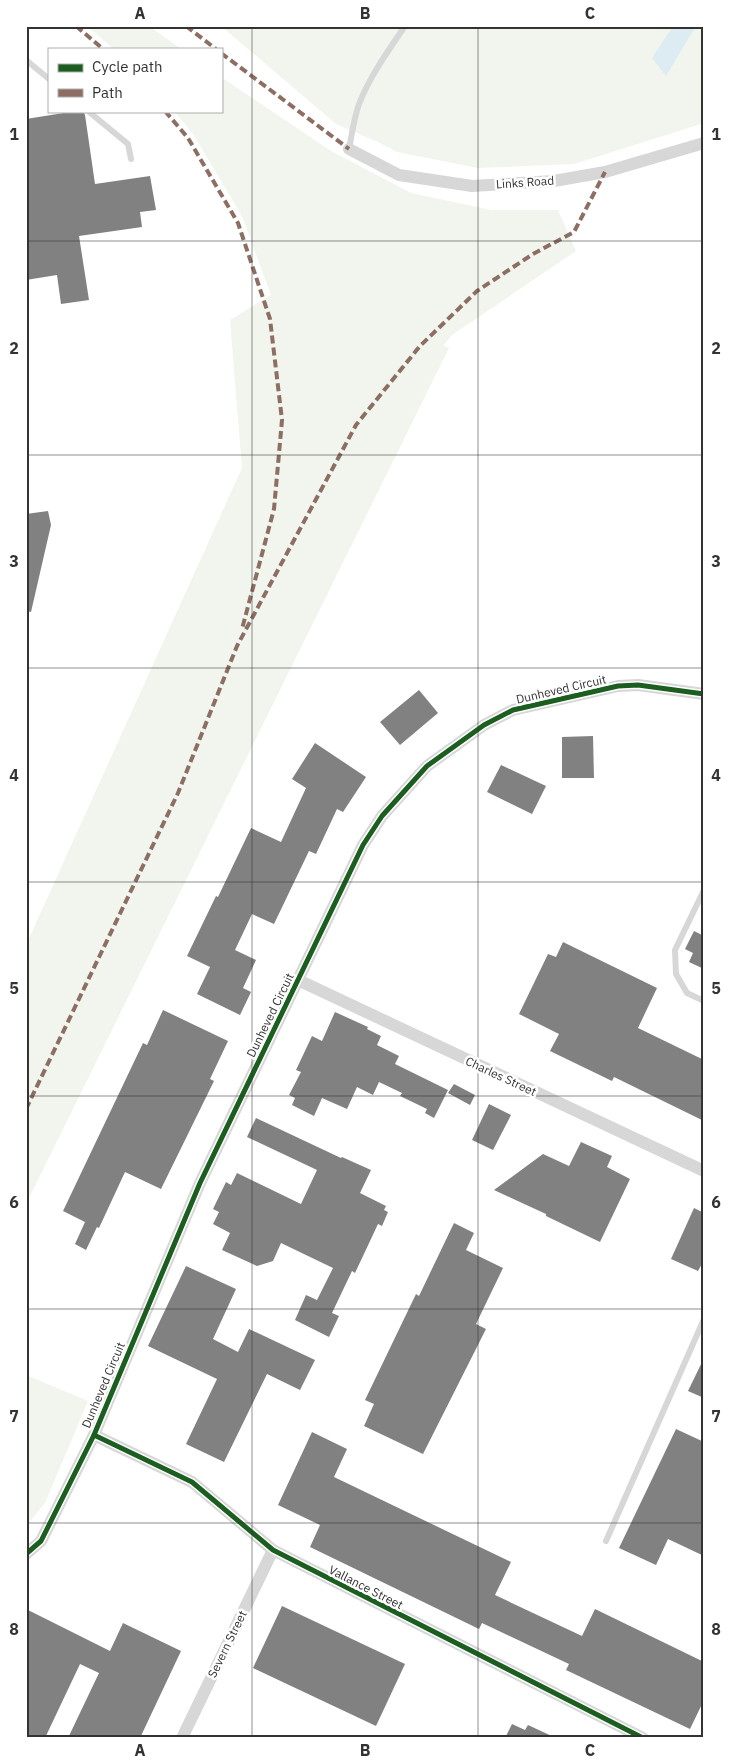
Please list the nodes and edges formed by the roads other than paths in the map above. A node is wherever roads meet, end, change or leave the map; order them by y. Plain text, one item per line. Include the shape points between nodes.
1 (405, 26) edge
2 (26, 60) edge
3 (48, 78) edge
4 (89, 112) edge
5 (704, 143) edge
6 (349, 149) joint
7 (131, 158) dead end
8 (704, 694) edge
9 (704, 890) edge
10 (298, 980) junction
11 (704, 1001) edge
12 (704, 1171) edge
13 (704, 1319) edge
14 (94, 1435) junction
15 (606, 1541) dead end
16 (273, 1550) junction
17 (26, 1554) edge
18 (182, 1738) edge
19 (643, 1738) edge

1 - 6 lane via 379,64 360,103
2 - 3 lane
4 - 7 lane via 128,144
5 - 6 street, Links Road via 605,172 554,181 472,186 399,175
8 - 10 street, Dunheved Circuit via 618,686 513,710 484,724 427,766 382,816 363,845
9 - 11 lane via 675,950 676,974 687,993
10 - 12 street, Charles Street
10 - 14 street, Dunheved Circuit via 200,1183
13 - 15 lane
14 - 16 street, Vallance Street via 192,1482
14 - 17 street, Dunheved Circuit via 41,1542
16 - 18 street, Severn Street
16 - 19 street, Vallance Street

